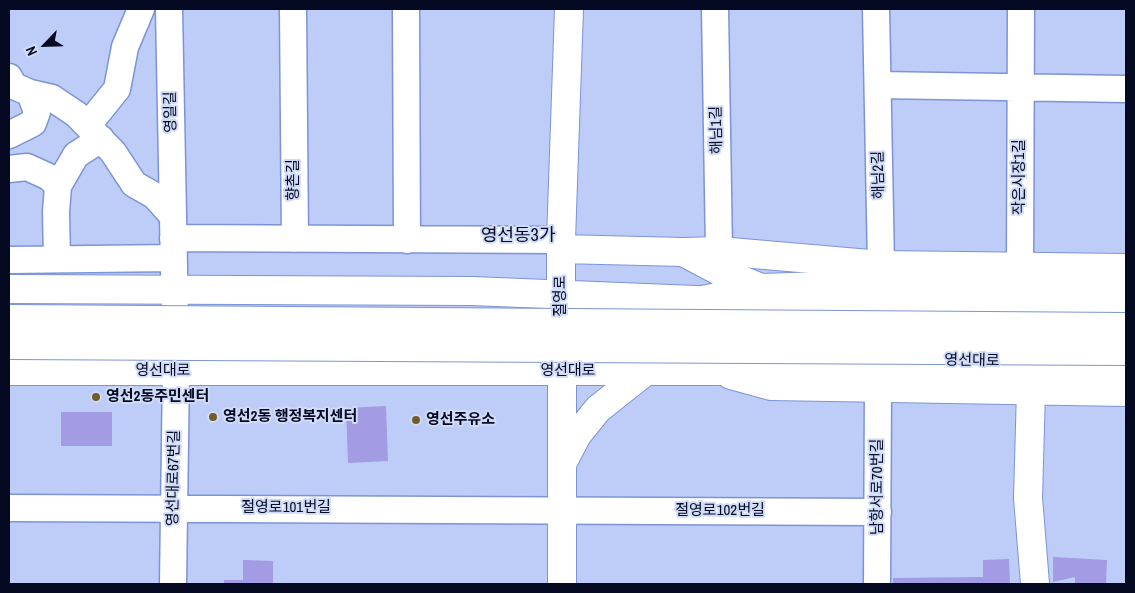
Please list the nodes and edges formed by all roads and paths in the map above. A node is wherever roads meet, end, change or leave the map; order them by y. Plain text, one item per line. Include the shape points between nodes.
1 (141, 9) edge
2 (169, 9) edge
3 (293, 9) edge
4 (406, 9) edge
5 (570, 9) edge
6 (715, 9) edge
7 (876, 9) edge
8 (1021, 9) edge
9 (9, 77) edge
10 (878, 85) junction
11 (1021, 87) junction
12 (1126, 88) edge
13 (30, 93) junction
14 (94, 132) junction
15 (9, 135) edge
16 (9, 169) edge
17 (58, 186) junction
18 (173, 237) junction
19 (295, 239) junction
20 (407, 240) junction
21 (561, 245) junction
22 (719, 251) junction
23 (683, 252) junction
24 (57, 259) junction
25 (9, 260) edge
26 (881, 265) junction
27 (1020, 266) junction
28 (1126, 268) edge
29 (761, 288) junction
30 (9, 289) edge
31 (174, 289) junction
32 (1126, 292) edge
33 (561, 294) junction
34 (703, 300) junction
35 (1126, 310) edge
36 (9, 319) edge
37 (1126, 327) edge
38 (9, 345) edge
39 (1126, 351) edge
40 (1126, 363) edge
41 (9, 371) edge
42 (176, 371) junction
43 (562, 371) junction
44 (646, 371) junction
45 (715, 371) junction
46 (1126, 375) edge
47 (878, 389) junction
48 (1031, 390) junction
49 (1126, 392) edge
50 (561, 466) junction
51 (9, 508) edge
52 (174, 508) junction
53 (562, 510) junction
54 (878, 512) junction
55 (173, 584) edge
56 (562, 584) edge
57 (877, 584) edge
58 (1035, 584) edge

1 - 14 street via 125,47 117,89
2 - 18 street, 영일길
3 - 19 street, 향촌길
4 - 20 street
5 - 21 main road, 절영로
6 - 22 street, 해님1길
7 - 10 street, 해님2길
8 - 11 street, 작은시장1길
9 - 13 street via 14,86
10 - 11 street
10 - 26 street, 해님2길
11 - 12 street
11 - 27 street, 작은시장1길
13 - 14 street via 52,98 76,114
13 - 15 street via 37,112 33,123
14 - 17 street
14 - 18 street via 113,152 134,184 155,196
16 - 17 street via 27,167 50,177
17 - 24 street
18 - 19 street
18 - 24 street
18 - 31 street, 영일길
19 - 20 street
20 - 21 street
21 - 23 main road
21 - 33 main road, 절영로
22 - 23 main road
22 - 26 main road
23 - 29 main road
24 - 25 street
26 - 27 main road
27 - 28 main road
29 - 32 main road via 824,286
29 - 34 main road
30 - 31 main road
31 - 33 main road via 462,290
31 - 42 street, 영일길
33 - 34 main road
33 - 43 main road, 절영로
34 - 35 main road
36 - 37 main road, bridge
38 - 39 main road, bridge
40 - 45 main road, 영선대로 via 771,358
41 - 42 main road, 영선대로
42 - 43 main road, 영선대로
42 - 52 street, 영선대로67번길
43 - 44 main road, 영선대로
43 - 50 main road, 절영로
44 - 45 main road, 영선대로
44 - 50 main road via 598,409 577,435
45 - 46 main road
45 - 47 main road via 771,386
47 - 48 main road
47 - 54 street, 남항서로70번길
48 - 49 main road
48 - 58 main road via 1028,498
50 - 53 main road, 절영로
51 - 52 street, 절영로101번길
52 - 53 street, 절영로101번길
52 - 55 street, 영선대로67번길
53 - 54 street, 절영로102번길
53 - 56 main road, 절영로
54 - 57 street, 남항서로70번길

